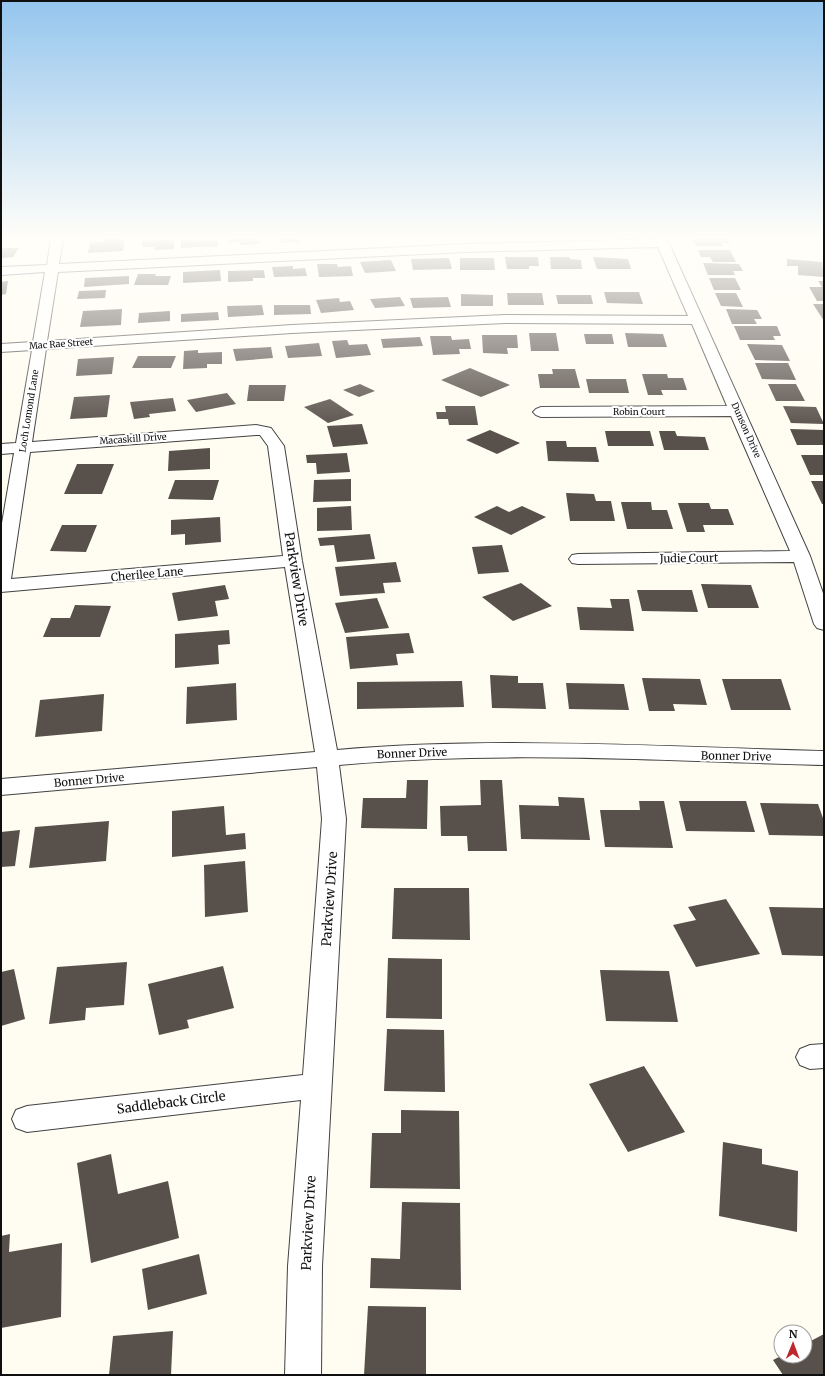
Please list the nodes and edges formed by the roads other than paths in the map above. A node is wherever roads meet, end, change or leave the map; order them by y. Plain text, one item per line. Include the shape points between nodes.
1 (46, 303) edge
2 (689, 303) edge
3 (696, 320) junction
4 (39, 345) junction
5 (1, 348) edge
6 (738, 411) junction
7 (541, 412) dead end
8 (265, 431) joint
9 (23, 447) junction
10 (1, 449) edge
11 (801, 556) junction
12 (578, 559) dead end
13 (293, 561) junction
14 (1, 583) edge
15 (1, 586) edge
16 (824, 624) edge
17 (824, 758) edge
18 (327, 759) junction
19 (1, 787) edge
20 (316, 1086) junction
21 (27, 1119) dead end
22 (303, 1375) edge

1 - 4 street, Loch Lomond Lane
2 - 3 street, Dunson Drive
3 - 4 street, Mac Rae Street via 505,319
3 - 6 street, Dunson Drive
4 - 5 street, Mac Rae Street
4 - 9 street, Loch Lomond Lane
6 - 7 street, Robin Court
6 - 11 street, Dunson Drive
8 - 9 street, Macaskill Drive
8 - 13 street, Parkview Drive via 276,446
9 - 10 street, Macaskill Drive
9 - 14 street, Loch Lomond Lane
11 - 12 street, Judie Court
11 - 16 street, Dunson Drive
13 - 15 street, Cherilee Lane
13 - 18 street, Parkview Drive
17 - 18 street, Bonner Drive via 485,750 378,754
18 - 19 street, Bonner Drive
18 - 20 street, Parkview Drive via 334,819
20 - 21 street, Saddleback Circle
20 - 22 street, Parkview Drive via 305,1266

